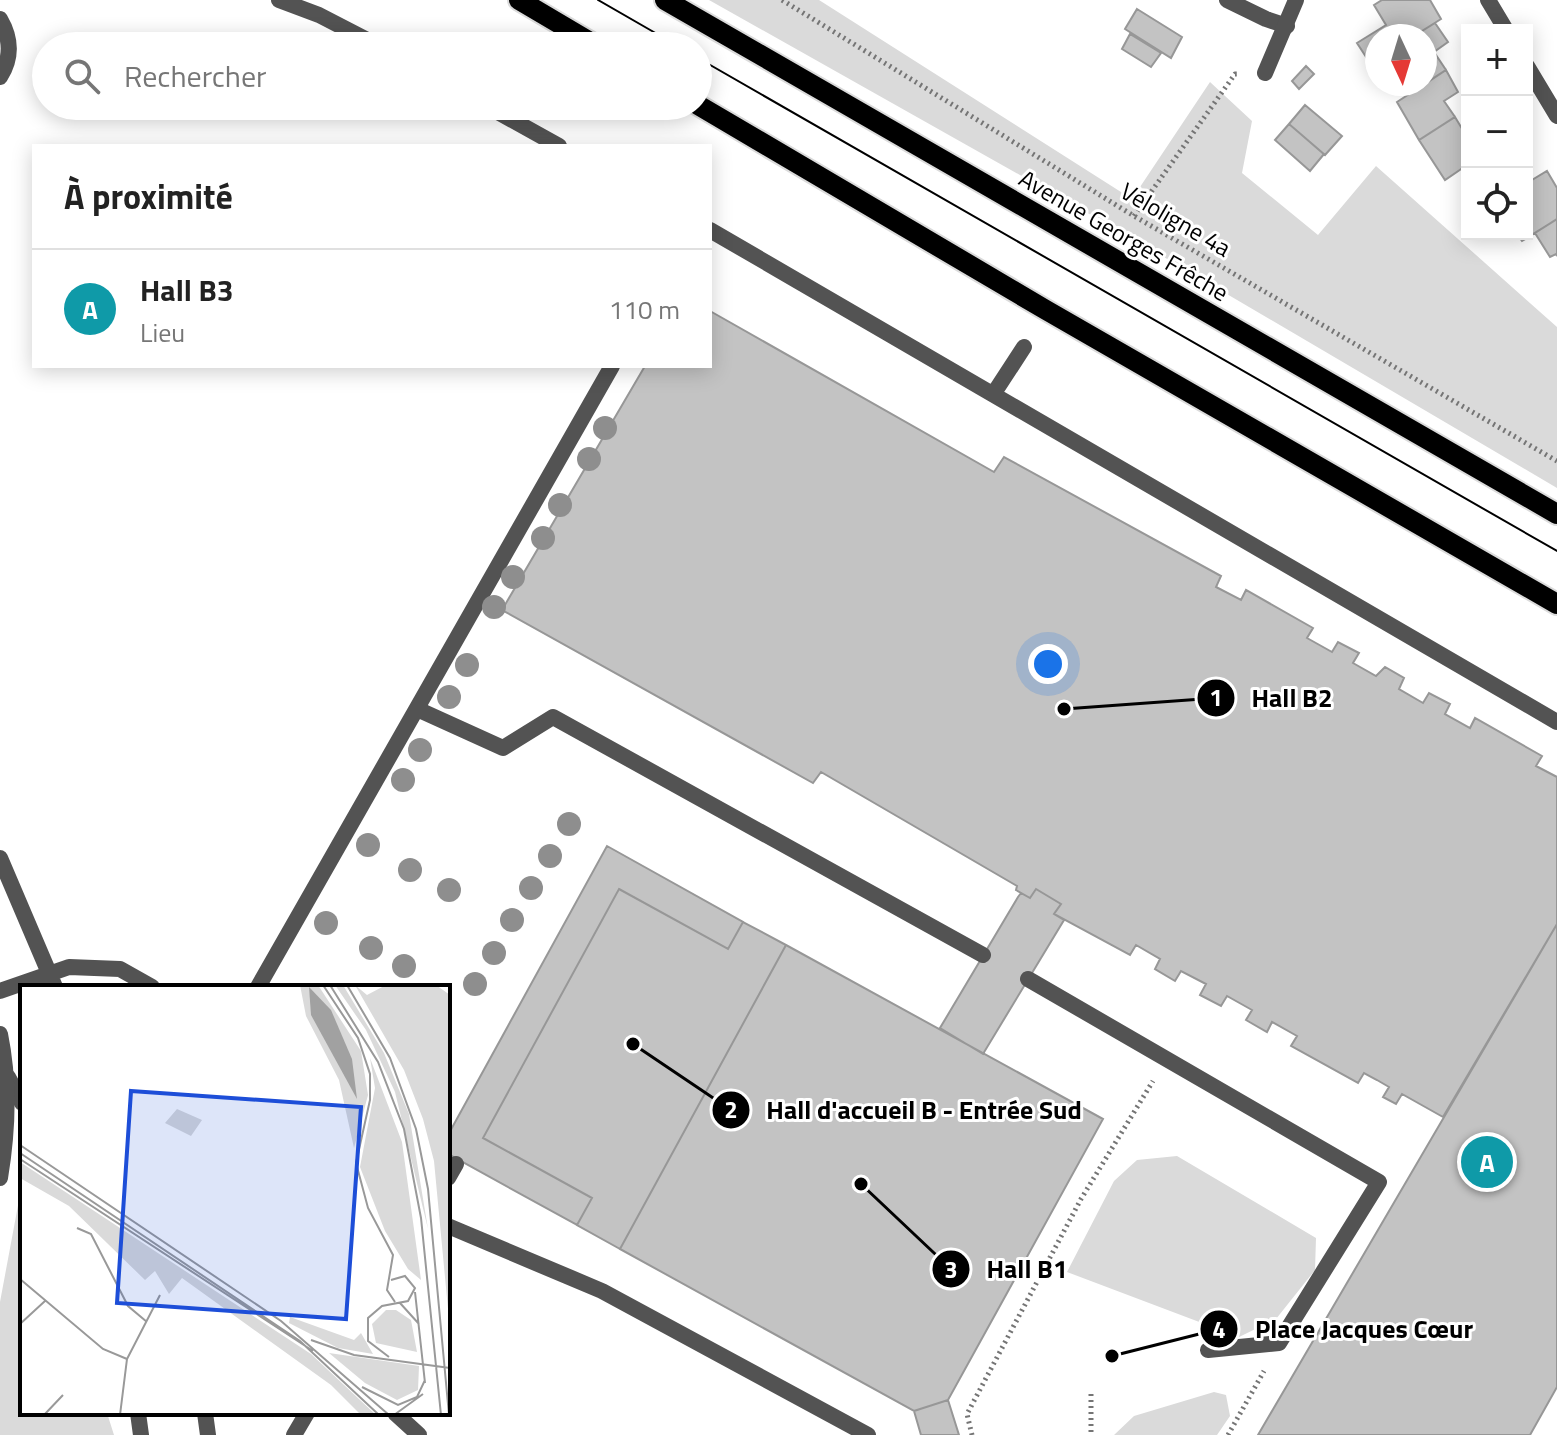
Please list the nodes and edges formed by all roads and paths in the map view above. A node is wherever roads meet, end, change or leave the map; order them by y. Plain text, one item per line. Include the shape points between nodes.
1 (279, 0) edge
2 (519, 0) edge
3 (665, 0) edge
4 (782, 0) edge
5 (1227, 0) edge
6 (1296, 0) edge
7 (1488, 0) edge
8 (0, 19) edge
9 (1502, 24) edge
10 (1287, 26) junction
11 (352, 32) edge
12 (573, 32) edge
13 (1265, 73) joint
14 (1533, 76) edge
15 (0, 77) edge
16 (712, 113) edge
17 (1557, 116) edge
18 (512, 120) edge
19 (555, 144) edge
20 (1134, 216) junction
21 (712, 231) edge
22 (1024, 347) dead end
23 (611, 368) edge
24 (994, 393) junction
25 (1557, 461) edge
26 (1557, 514) edge
27 (1557, 604) edge
28 (417, 709) junction
29 (1557, 722) edge
30 (0, 858) edge
31 (983, 955) dead end
32 (1028, 979) dead end
33 (53, 980) edge
34 (29, 985) edge
35 (148, 985) edge
36 (259, 985) edge
37 (20, 987) edge
38 (0, 991) edge
39 (0, 1034) edge
40 (1167, 1059) junction
41 (8, 1077) junction
42 (20, 1099) edge
43 (0, 1178) edge
44 (450, 1227) edge
45 (1282, 1338) junction
46 (1208, 1350) dead end
47 (1091, 1394) dead end
48 (138, 1415) edge
49 (205, 1415) edge
50 (306, 1415) edge
51 (397, 1415) edge
52 (141, 1435) edge
53 (208, 1435) edge
54 (294, 1435) edge
55 (419, 1435) edge
56 (868, 1435) edge
57 (972, 1435) edge
58 (1091, 1435) edge
59 (1228, 1435) edge

1 - 11 street
2 - 12 main road
3 - 26 main road, Avenue Georges Frêche
4 - 20 path, Véloligne 4a
5 - 10 street
6 - 10 street
7 - 9 street
8 - 15 street via 9,54
10 - 13 street
13 - 20 path via 1235,74
14 - 17 street
16 - 27 main road
18 - 19 street
20 - 25 path, Véloligne 4a
21 - 24 street
22 - 24 street
23 - 28 street
24 - 29 street
28 - 31 street via 503,748 553,717
28 - 36 street
30 - 33 street
32 - 40 street
33 - 34 street
33 - 35 street via 69,967 120,969
37 - 38 street
39 - 41 street
40 - 45 street via 1379,1182
40 - 57 path via 1081,1199 967,1414
41 - 42 street
41 - 43 street
44 - 56 street via 602,1291
45 - 46 street via 1279,1343
45 - 59 path
47 - 58 path
48 - 52 street
49 - 53 street
50 - 54 street
51 - 55 street

